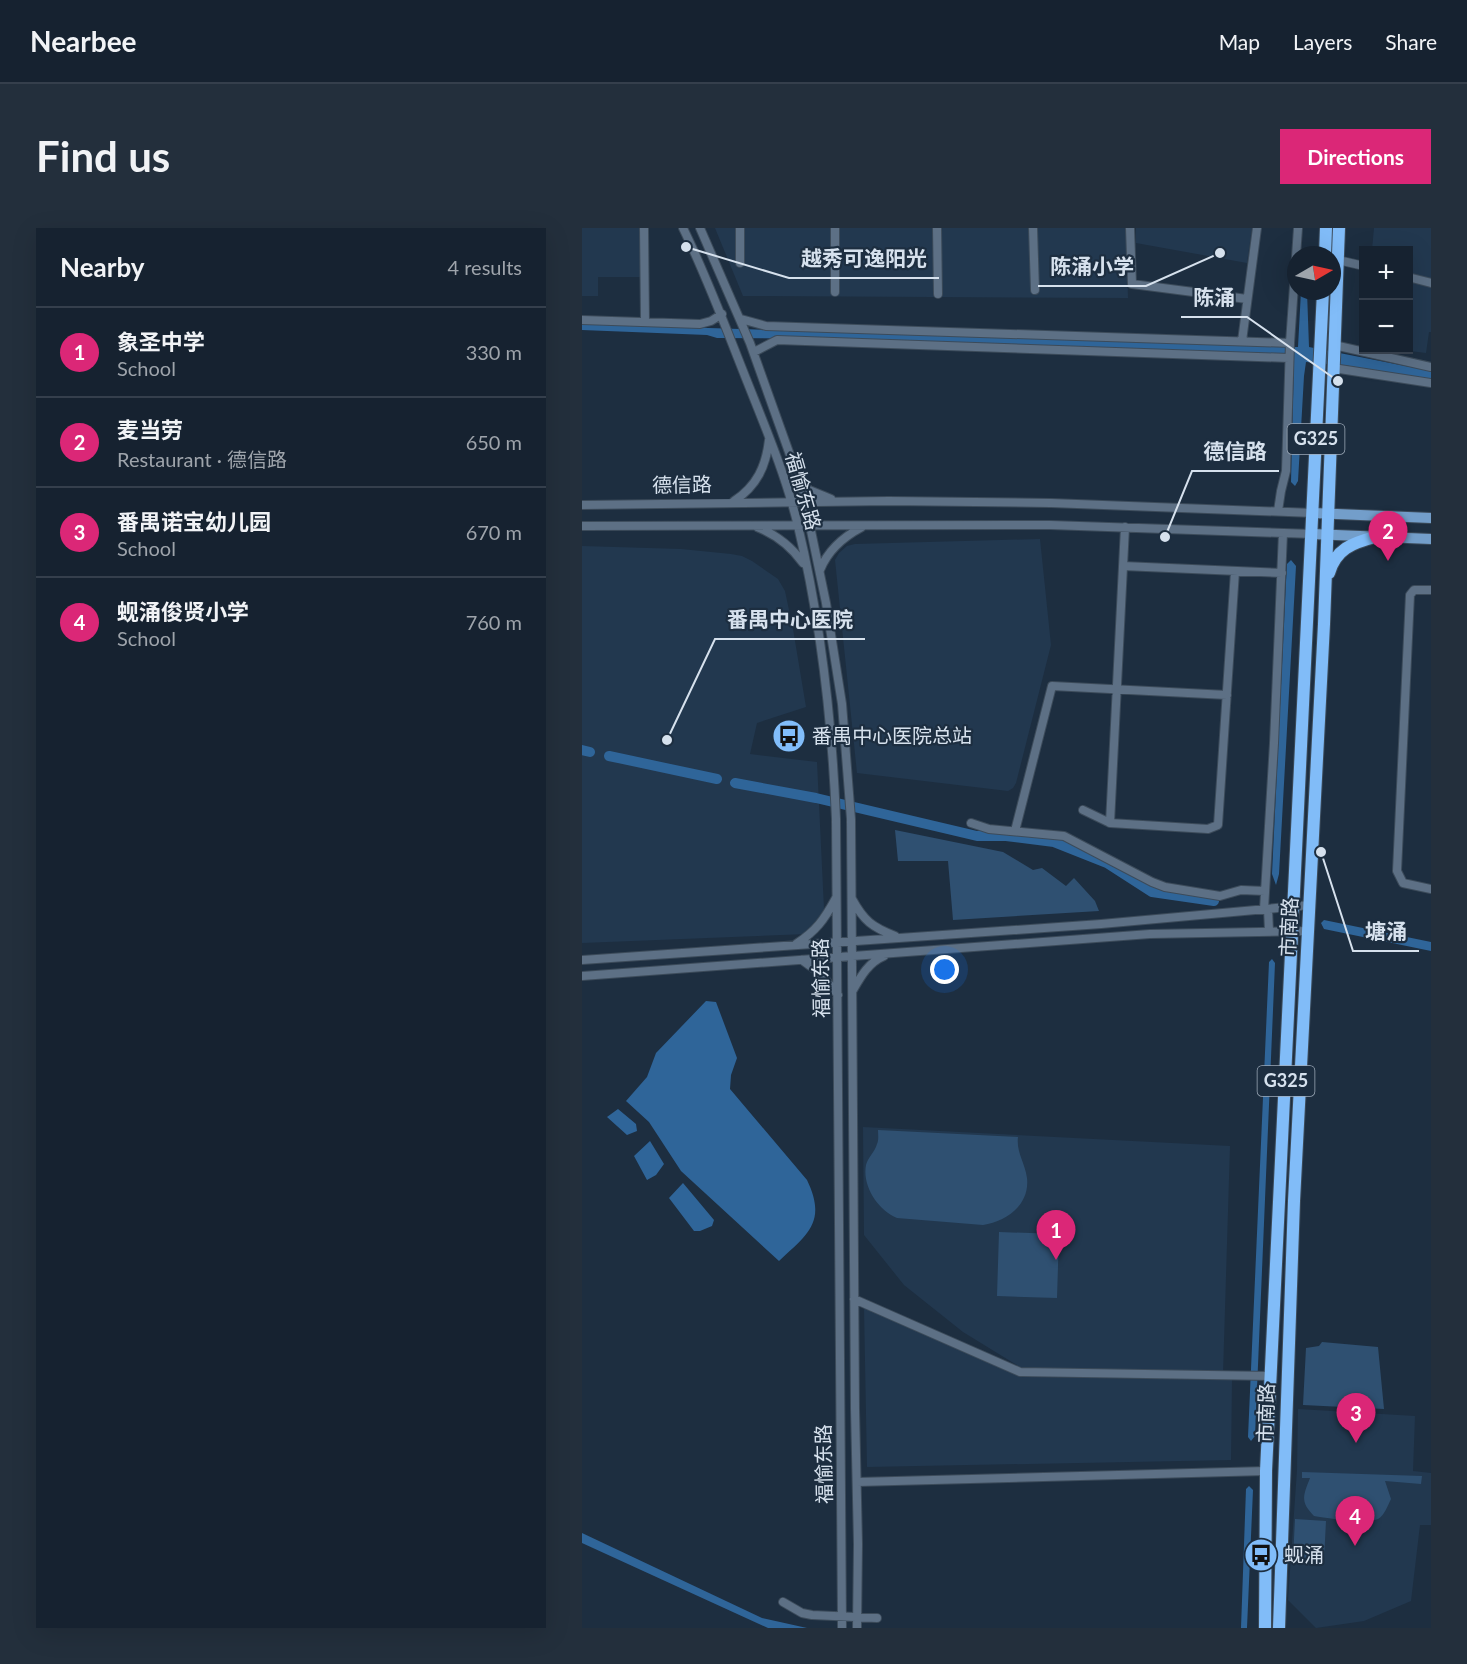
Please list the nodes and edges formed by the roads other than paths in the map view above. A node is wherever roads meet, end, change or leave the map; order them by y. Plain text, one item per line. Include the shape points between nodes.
1 (644, 228) edge
2 (683, 228) edge
3 (700, 228) edge
4 (740, 228) edge
5 (835, 228) edge
6 (937, 228) edge
7 (1034, 228) edge
8 (1130, 228) edge
9 (1257, 228) edge
10 (1298, 228) edge
11 (1326, 228) edge
12 (1339, 228) edge
13 (1325, 246) edge
14 (1338, 246) edge
15 (1341, 261) edge
16 (740, 263) dead end
17 (1359, 265) edge
18 (1413, 278) edge
19 (1431, 283) edge
20 (1035, 290) dead end
21 (836, 292) dead end
22 (938, 294) dead end
23 (1247, 299) junction
24 (1323, 300) edge
25 (1336, 300) edge
26 (722, 314) junction
27 (582, 320) edge
28 (645, 322) junction
29 (742, 322) junction
30 (1242, 341) junction
31 (1290, 345) junction
32 (1334, 346) junction
33 (754, 352) junction
34 (1289, 357) junction
35 (1333, 367) junction
36 (1431, 367) edge
37 (1431, 383) edge
38 (769, 436) junction
39 (795, 471) junction
40 (791, 501) junction
41 (803, 501) junction
42 (842, 501) junction
43 (733, 502) junction
44 (582, 505) edge
45 (1278, 512) junction
46 (1313, 513) junction
47 (1328, 513) junction
48 (1362, 515) junction
49 (1431, 518) edge
50 (864, 525) junction
51 (582, 526) edge
52 (754, 526) junction
53 (798, 526) junction
54 (810, 526) junction
55 (1125, 527) junction
56 (1283, 533) junction
57 (1312, 534) junction
58 (1327, 535) junction
59 (1361, 536) junction
60 (1375, 537) junction
61 (1431, 539) edge
62 (1123, 566) junction
63 (806, 568) junction
64 (819, 570) junction
65 (1235, 571) junction
66 (1282, 573) junction
67 (1326, 586) junction
68 (1431, 590) edge
69 (1117, 688) junction
70 (1227, 695) junction
71 (1083, 810) dead end
72 (971, 823) dead end
73 (1110, 823) junction
74 (1015, 831) junction
75 (1295, 883) junction
76 (1311, 883) junction
77 (851, 886) junction
78 (1431, 889) edge
79 (837, 891) junction
80 (1265, 891) junction
81 (852, 897) junction
82 (1310, 905) junction
83 (1294, 907) junction
84 (1266, 909) junction
85 (1269, 931) junction
86 (1293, 931) junction
87 (1309, 931) junction
88 (898, 937) junction
89 (852, 940) junction
90 (838, 941) junction
91 (795, 944) junction
92 (889, 954) junction
93 (1292, 955) junction
94 (1307, 955) junction
95 (852, 957) junction
96 (838, 958) junction
97 (582, 960) edge
98 (802, 960) junction
99 (582, 976) edge
100 (852, 990) junction
101 (838, 995) junction
102 (854, 1299) junction
103 (1266, 1376) junction
104 (1266, 1471) junction
105 (857, 1482) junction
106 (842, 1572) junction
107 (858, 1572) junction
108 (783, 1602) dead end
109 (842, 1618) junction
110 (857, 1618) junction
111 (877, 1618) dead end
112 (842, 1628) edge
113 (857, 1628) edge
114 (1265, 1628) edge
115 (1279, 1628) edge

1 - 28 street
2 - 26 street, 福愉东路
3 - 29 street, 福愉东路
4 - 16 street
5 - 21 street
6 - 22 street
7 - 20 street
8 - 23 street via 1132,284
9 - 23 street
10 - 31 street
11 - 13 highway
12 - 14 highway, 市南路 / G325
15 - 17 street
18 - 19 street
23 - 30 street
24 - 46 highway, 市南路 / G325
25 - 32 highway, 市南路 / G325
26 - 28 street via 700,324
26 - 38 street, 福愉东路
27 - 28 street
29 - 30 street via 766,326
29 - 33 street, 福愉东路
30 - 31 street
31 - 34 street
32 - 35 highway, 市南路 / G325
32 - 36 street
33 - 34 street via 777,340
33 - 39 street, 福愉东路
34 - 45 street via 1286,471
35 - 37 street
35 - 47 highway, 市南路 / G325
38 - 40 street, 福愉东路
38 - 43 street via 759,477
39 - 41 street, 福愉东路
39 - 42 street via 809,490
40 - 41 street, 德信路
40 - 43 street, 德信路
40 - 53 street, 福愉东路
41 - 42 street, 德信路
41 - 54 street, 福愉东路
42 - 45 street, 德信路 via 1051,503
43 - 44 street, 德信路
45 - 46 street, 德信路
46 - 47 main road, 德信路
46 - 57 highway, 市南路 / G325
47 - 48 main road, 德信路
47 - 58 highway, 市南路 / G325
48 - 49 main road, 德信路
48 - 59 main road
50 - 54 street, 德信路
50 - 55 street, 德信路
50 - 64 street via 835,545
51 - 52 street, 德信路
52 - 53 street, 德信路
52 - 63 street via 785,543
53 - 54 street, 德信路
53 - 63 street, 福愉东路
54 - 64 street, 福愉东路
55 - 56 street, 德信路
55 - 62 street
56 - 57 street, 德信路
56 - 66 street
57 - 58 main road, 德信路
57 - 75 highway, 市南路 / G325
58 - 59 main road, 德信路
58 - 67 highway, 市南路 / G325
59 - 60 main road, 德信路
60 - 61 main road, 德信路
60 - 67 highway via 1342,549
62 - 65 street
62 - 69 street
63 - 79 street, 福愉东路 via 828,700
64 - 77 street, 福愉东路 via 837,665 850,792
65 - 66 street
65 - 70 street
66 - 80 street
67 - 76 highway, 市南路 / G325
68 - 78 street via 1414,590 1410,595 1398,871 1402,883
69 - 70 street
69 - 73 street
69 - 74 street via 1052,686
70 - 73 street via 1218,825 1208,829
71 - 73 street
72 - 74 street
74 - 80 street via 1064,836 1165,887 1220,896 1241,890
75 - 76 highway
75 - 83 highway, 市南路 / G325
76 - 82 highway, 市南路 / G325
77 - 79 street
77 - 81 street, 福愉东路
79 - 90 street, 福愉东路
79 - 91 street via 825,919 812,934
80 - 84 street
81 - 88 street via 865,919
81 - 89 street, 福愉东路
82 - 83 street
82 - 87 highway, 市南路 / G325
83 - 84 street
83 - 86 highway, 市南路 / G325
84 - 85 street
84 - 88 street
85 - 86 street
85 - 92 street via 1150,934
86 - 87 street
86 - 93 highway, 市南路 / G325
87 - 94 highway, 市南路 / G325
88 - 89 street
89 - 90 street
89 - 95 street, 福愉东路
90 - 91 street
90 - 96 street, 福愉东路
91 - 97 street
92 - 95 street
92 - 100 street via 872,963
93 - 94 highway
93 - 103 highway, 市南路 / G325
94 - 115 highway, 市南路 / G325
95 - 96 street
95 - 100 street, 福愉东路
96 - 98 street
96 - 101 street, 福愉东路
98 - 99 street
98 - 101 street via 821,974
100 - 102 street, 福愉东路
101 - 106 street, 福愉东路
102 - 103 street via 1020,1372
102 - 105 street, 福愉东路
103 - 104 highway, 市南路 / G325
104 - 105 street
104 - 114 highway, 市南路 / G325
105 - 107 street, 福愉东路
106 - 107 street
106 - 109 street, 福愉东路
107 - 110 street, 福愉东路
108 - 109 street via 802,1613
109 - 110 street
109 - 112 street, 福愉东路
110 - 111 street
110 - 113 street, 福愉东路

